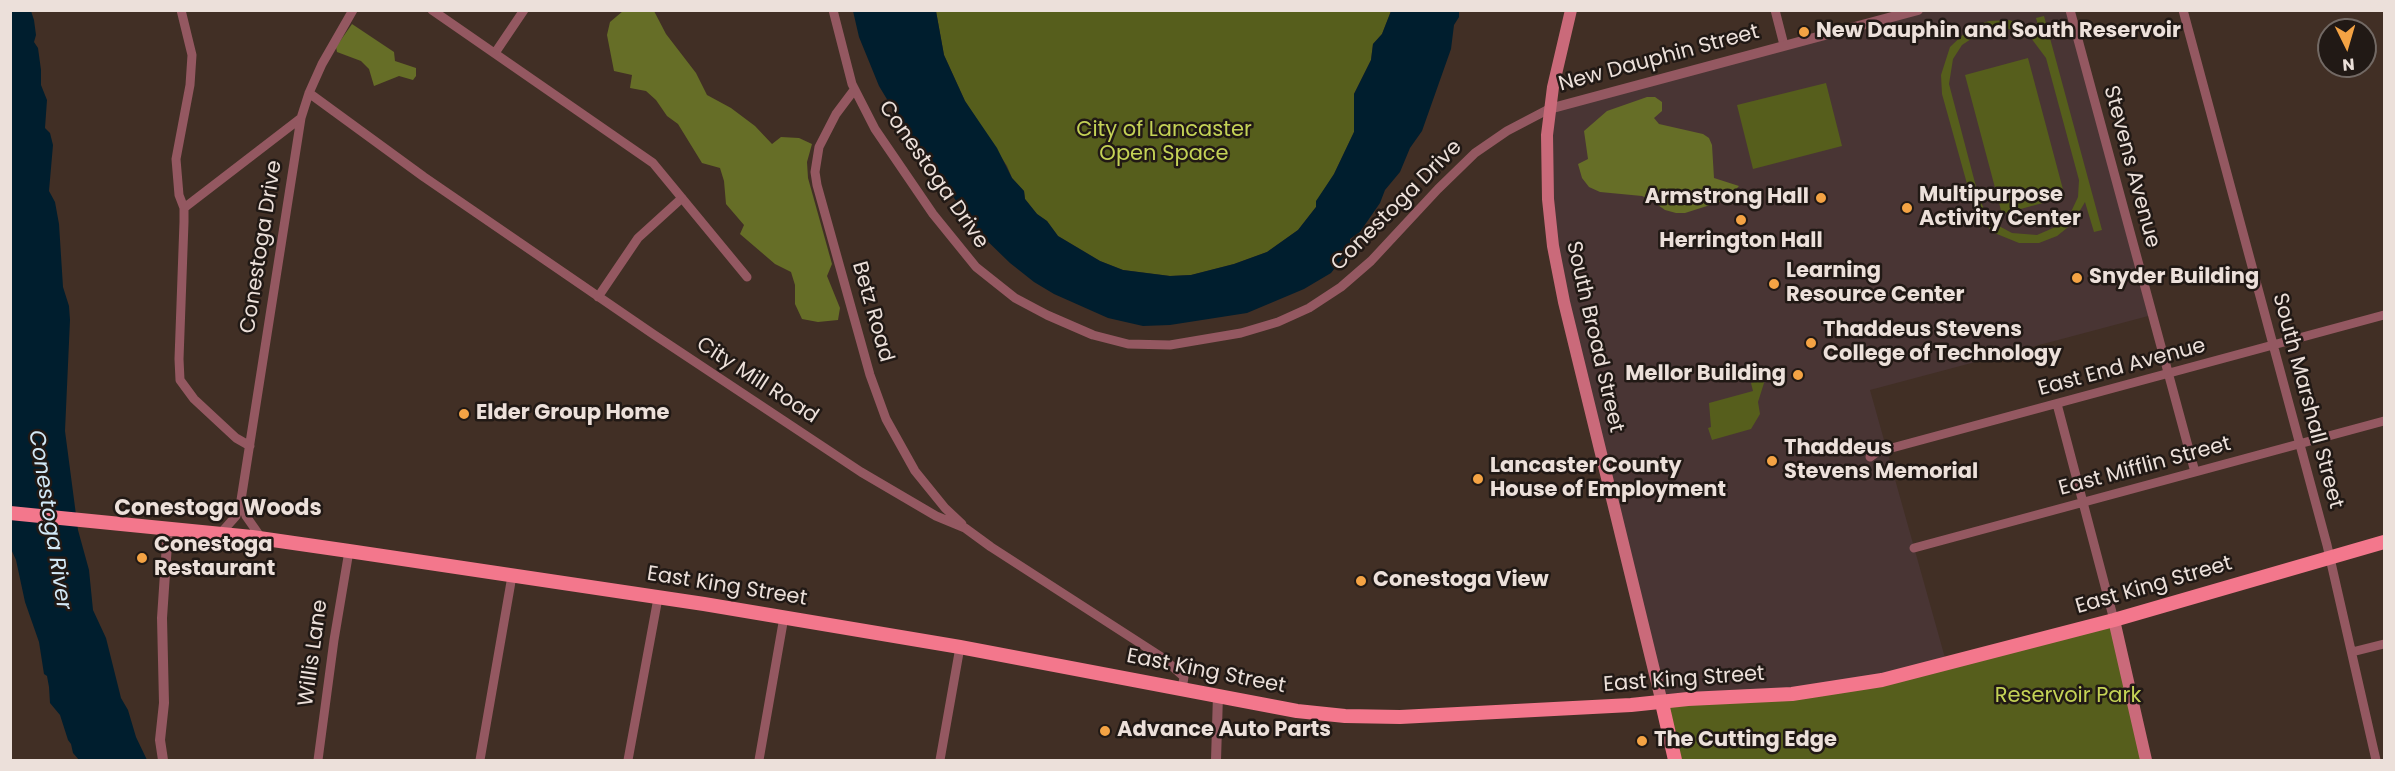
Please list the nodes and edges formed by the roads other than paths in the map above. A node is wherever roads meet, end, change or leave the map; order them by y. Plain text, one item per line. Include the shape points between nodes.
1 (181, 10) edge
2 (353, 10) edge
3 (432, 10) edge
4 (524, 10) edge
5 (833, 10) edge
6 (1571, 10) edge
7 (1775, 10) edge
8 (1918, 10) edge
9 (2070, 10) edge
10 (2183, 10) edge
11 (1897, 13) edge
12 (1784, 45) junction
13 (495, 53) junction
14 (854, 90) junction
15 (309, 93) junction
16 (1549, 109) junction
17 (301, 118) junction
18 (682, 198) junction
19 (184, 208) junction
20 (747, 277) dead end
21 (598, 297) junction
22 (2385, 315) edge
23 (2273, 345) junction
24 (2168, 374) junction
25 (2057, 404) junction
26 (2385, 421) edge
27 (2300, 444) junction
28 (250, 446) junction
29 (1870, 457) dead end
30 (2194, 472) junction
31 (241, 500) junction
32 (2084, 502) junction
33 (10, 513) edge
34 (966, 528) junction
35 (168, 529) junction
36 (220, 534) junction
37 (262, 539) junction
38 (2385, 542) edge
39 (1914, 548) dead end
40 (348, 551) junction
41 (2331, 558) junction
42 (512, 576) junction
43 (658, 597) junction
44 (784, 618) junction
45 (2114, 620) junction
46 (2385, 644) edge
47 (960, 647) junction
48 (2352, 652) junction
49 (1182, 689) junction
50 (1218, 695) junction
51 (1662, 703) junction
52 (163, 760) edge
53 (318, 760) edge
54 (480, 760) edge
55 (628, 760) edge
56 (759, 760) edge
57 (940, 760) edge
58 (1216, 760) edge
59 (1675, 760) edge
60 (2146, 760) edge
61 (2376, 760) edge

1 - 19 street via 192,55 176,159
2 - 15 street, Conestoga Drive
3 - 13 street
4 - 13 street
5 - 14 street, Conestoga Drive
6 - 16 main road, South Broad Street
7 - 12 street
8 - 11 street, New Dauphin Street
9 - 24 street, Stevens Avenue
10 - 23 street, South Marshall Street
11 - 12 street, New Dauphin Street
12 - 16 street, New Dauphin Street
13 - 18 street via 653,163
14 - 16 street, Conestoga Drive via 875,129 933,213 976,267 997,286 1076,329 1145,346 1241,333 1309,308 1371,261 1475,153
14 - 34 street, Betz Road via 819,147 817,185 886,420 915,471
15 - 17 street, Conestoga Drive
15 - 21 street, City Mill Road
16 - 51 main road, South Broad Street via 1546,156 1556,268
17 - 19 street
17 - 28 street, Conestoga Drive
18 - 20 street
18 - 21 street via 638,238
19 - 28 street via 180,380 195,400
21 - 34 street, City Mill Road via 861,472 936,516
22 - 23 street, East End Avenue
23 - 24 street, East End Avenue
23 - 27 street, South Marshall Street
24 - 25 street, East End Avenue
24 - 30 street, Stevens Avenue
25 - 29 street, East End Avenue
25 - 32 street
26 - 27 street, East Mifflin Street
27 - 30 street, East Mifflin Street
27 - 41 street, South Marshall Street
28 - 31 street, Conestoga Drive
30 - 32 street, East Mifflin Street
31 - 36 street, Conestoga Drive via 236,516
31 - 37 street via 246,516
32 - 39 street, East Mifflin Street
32 - 45 street
33 - 35 main road, East King Street
34 - 49 street, City Mill Road via 1163,658 1184,677
35 - 36 main road, East King Street
35 - 52 street via 162,618
36 - 37 main road, East King Street
37 - 40 main road, East King Street
38 - 41 main road, East King Street
40 - 42 main road, East King Street
40 - 53 street, Willis Lane
41 - 45 main road, East King Street
41 - 48 street, South Marshall Street
42 - 43 main road, East King Street
42 - 54 street
43 - 44 main road, East King Street
43 - 55 street
44 - 47 main road, East King Street
44 - 56 street
45 - 51 main road, East King Street via 1882,680 1811,692
45 - 60 main road
46 - 48 street
47 - 49 main road, East King Street
47 - 57 street
48 - 61 street, South Marshall Street
49 - 50 main road, East King Street
50 - 51 main road, East King Street via 1310,713 1378,716
50 - 58 street
51 - 59 main road

